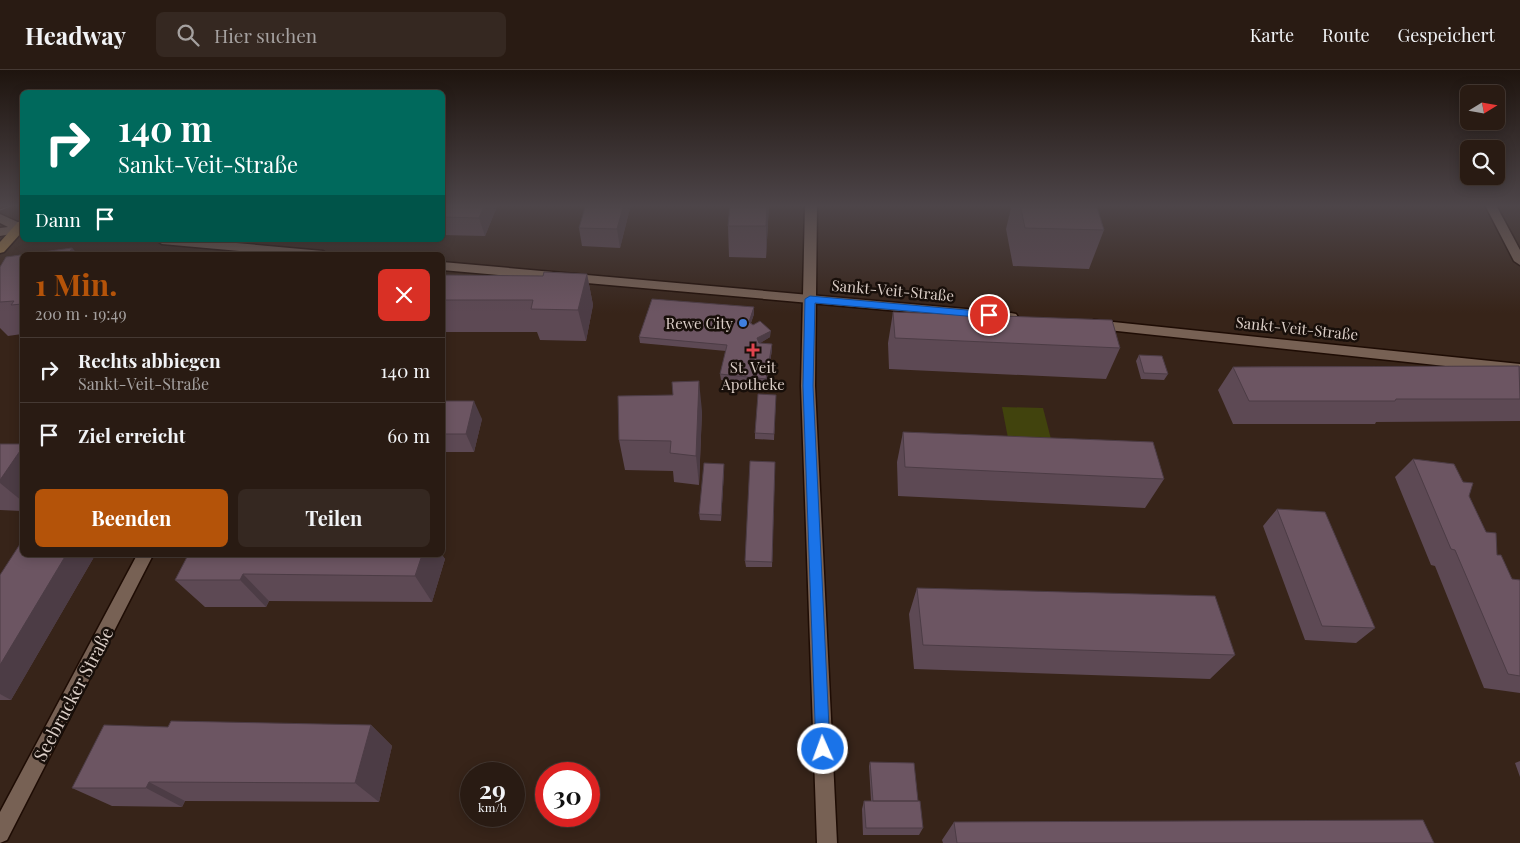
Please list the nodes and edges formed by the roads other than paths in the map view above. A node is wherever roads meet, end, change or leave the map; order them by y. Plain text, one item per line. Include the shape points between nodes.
1 (811, 241) edge
2 (1509, 241) edge
3 (183, 242) edge
4 (286, 252) edge
5 (1520, 262) edge
6 (445, 266) edge
7 (810, 299) junction
8 (1028, 319) edge
9 (1076, 323) edge
10 (1520, 369) edge
11 (144, 557) edge
12 (0, 833) edge
13 (827, 843) edge

1 - 7 street
2 - 5 street
3 - 4 street
6 - 7 street, Sankt-Veit-Straße
7 - 8 street, Sankt-Veit-Straße
7 - 13 street via 808,386
9 - 10 street, Sankt-Veit-Straße
11 - 12 street, Seebrucker Straße

